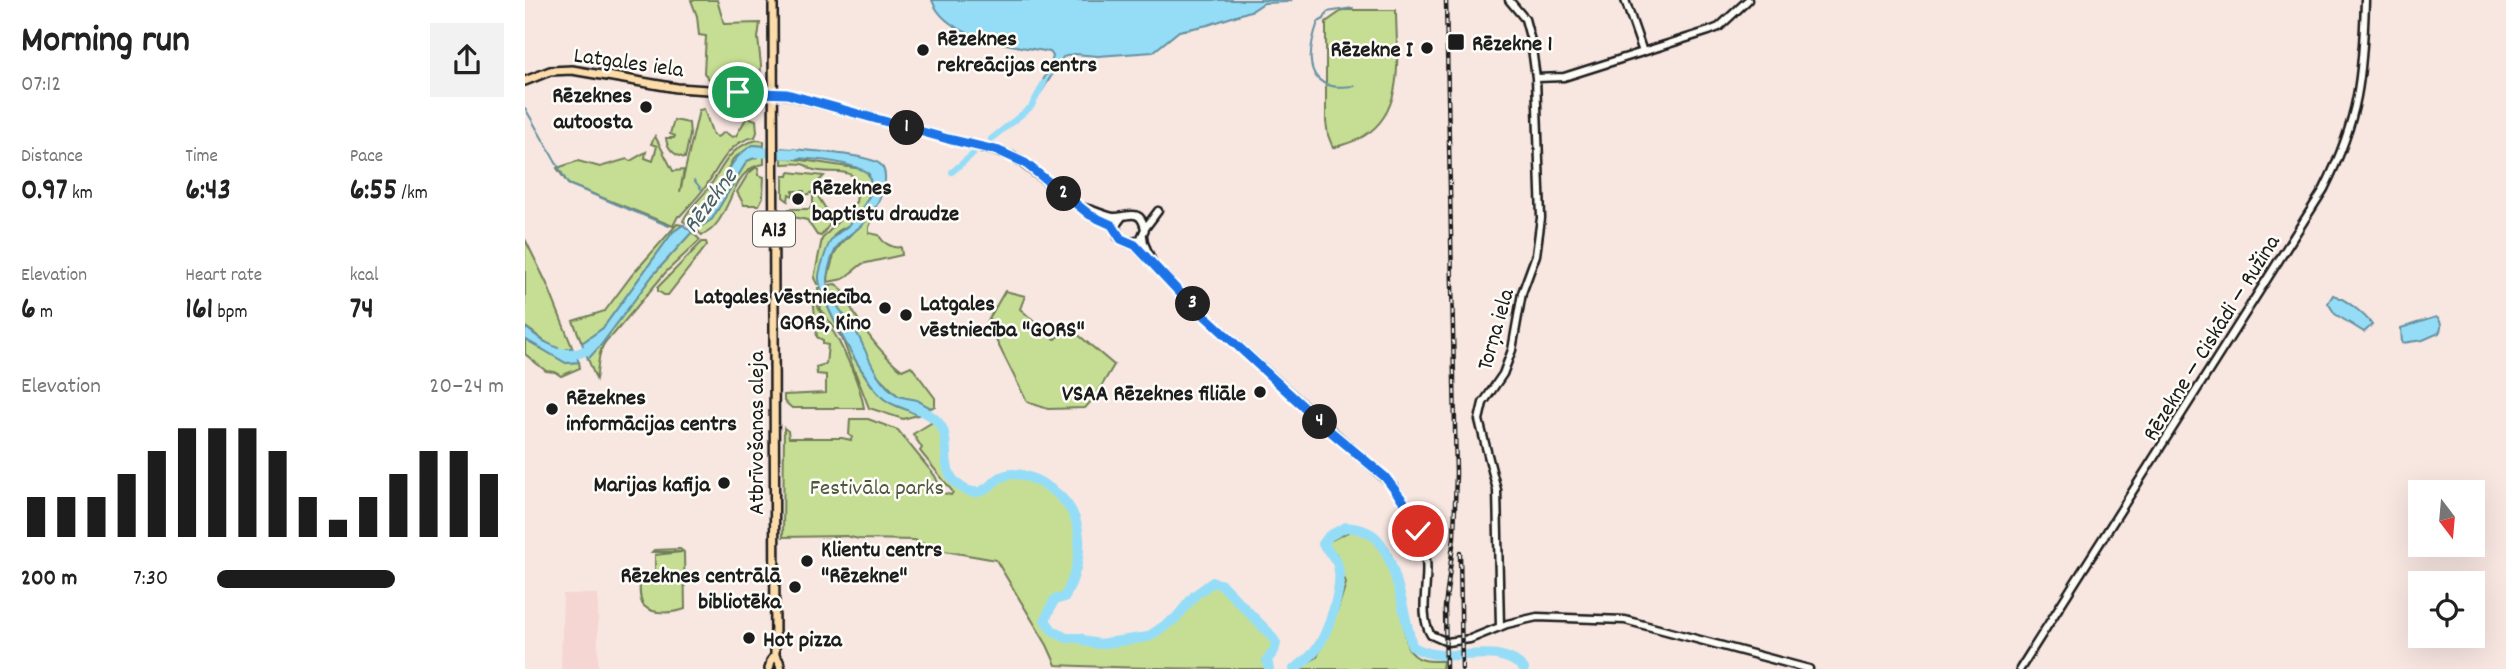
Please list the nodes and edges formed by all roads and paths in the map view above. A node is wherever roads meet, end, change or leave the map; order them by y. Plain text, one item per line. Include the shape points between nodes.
1 (773, 0) edge
2 (1509, 0) edge
3 (1625, 0) edge
4 (1748, 0) edge
5 (2365, 0) edge
6 (1643, 52) junction
7 (1536, 78) junction
8 (525, 81) edge
9 (772, 94) junction
10 (1082, 207) junction
11 (1139, 216) junction
12 (1122, 217) junction
13 (1145, 229) junction
14 (1116, 230) junction
15 (1143, 236) junction
16 (1132, 243) junction
17 (1153, 265) junction
18 (1500, 627) junction
19 (775, 656) junction
20 (769, 669) edge
21 (781, 669) edge
22 (1809, 669) edge
23 (2019, 669) edge

1 - 9 main road, Atbrīvošanas aleja / A13
2 - 7 main road, Torņa iela via 1528,27
3 - 6 main road
4 - 6 main road via 1719,27
5 - 23 main road, Rēzekne — Ciskādi — Ružina via 2356,110 2339,161
6 - 7 main road via 1564,77
7 - 18 main road, Torņa iela via 1540,236 1522,293 1512,350 1503,374 1483,403 1479,420 1497,489
8 - 9 main road, Latgales iela via 550,71 572,70 677,88
9 - 10 main road via 787,94 1013,156
9 - 19 main road, Atbrīvošanas aleja / A13
10 - 12 main road
10 - 14 main road
11 - 12 main road
11 - 13 main road
11 - 13 main road via 1158,211
12 - 14 main road
13 - 15 main road
14 - 16 main road via 1121,239
15 - 16 main road
15 - 17 main road
16 - 17 main road
17 - 18 main road via 1393,486 1424,549 1426,621 1431,635 1447,642
18 - 22 main road via 1537,617 1625,620
19 - 20 main road, Atbrīvošanas aleja / A13
19 - 21 main road, Atbrīvošanas aleja / A13

